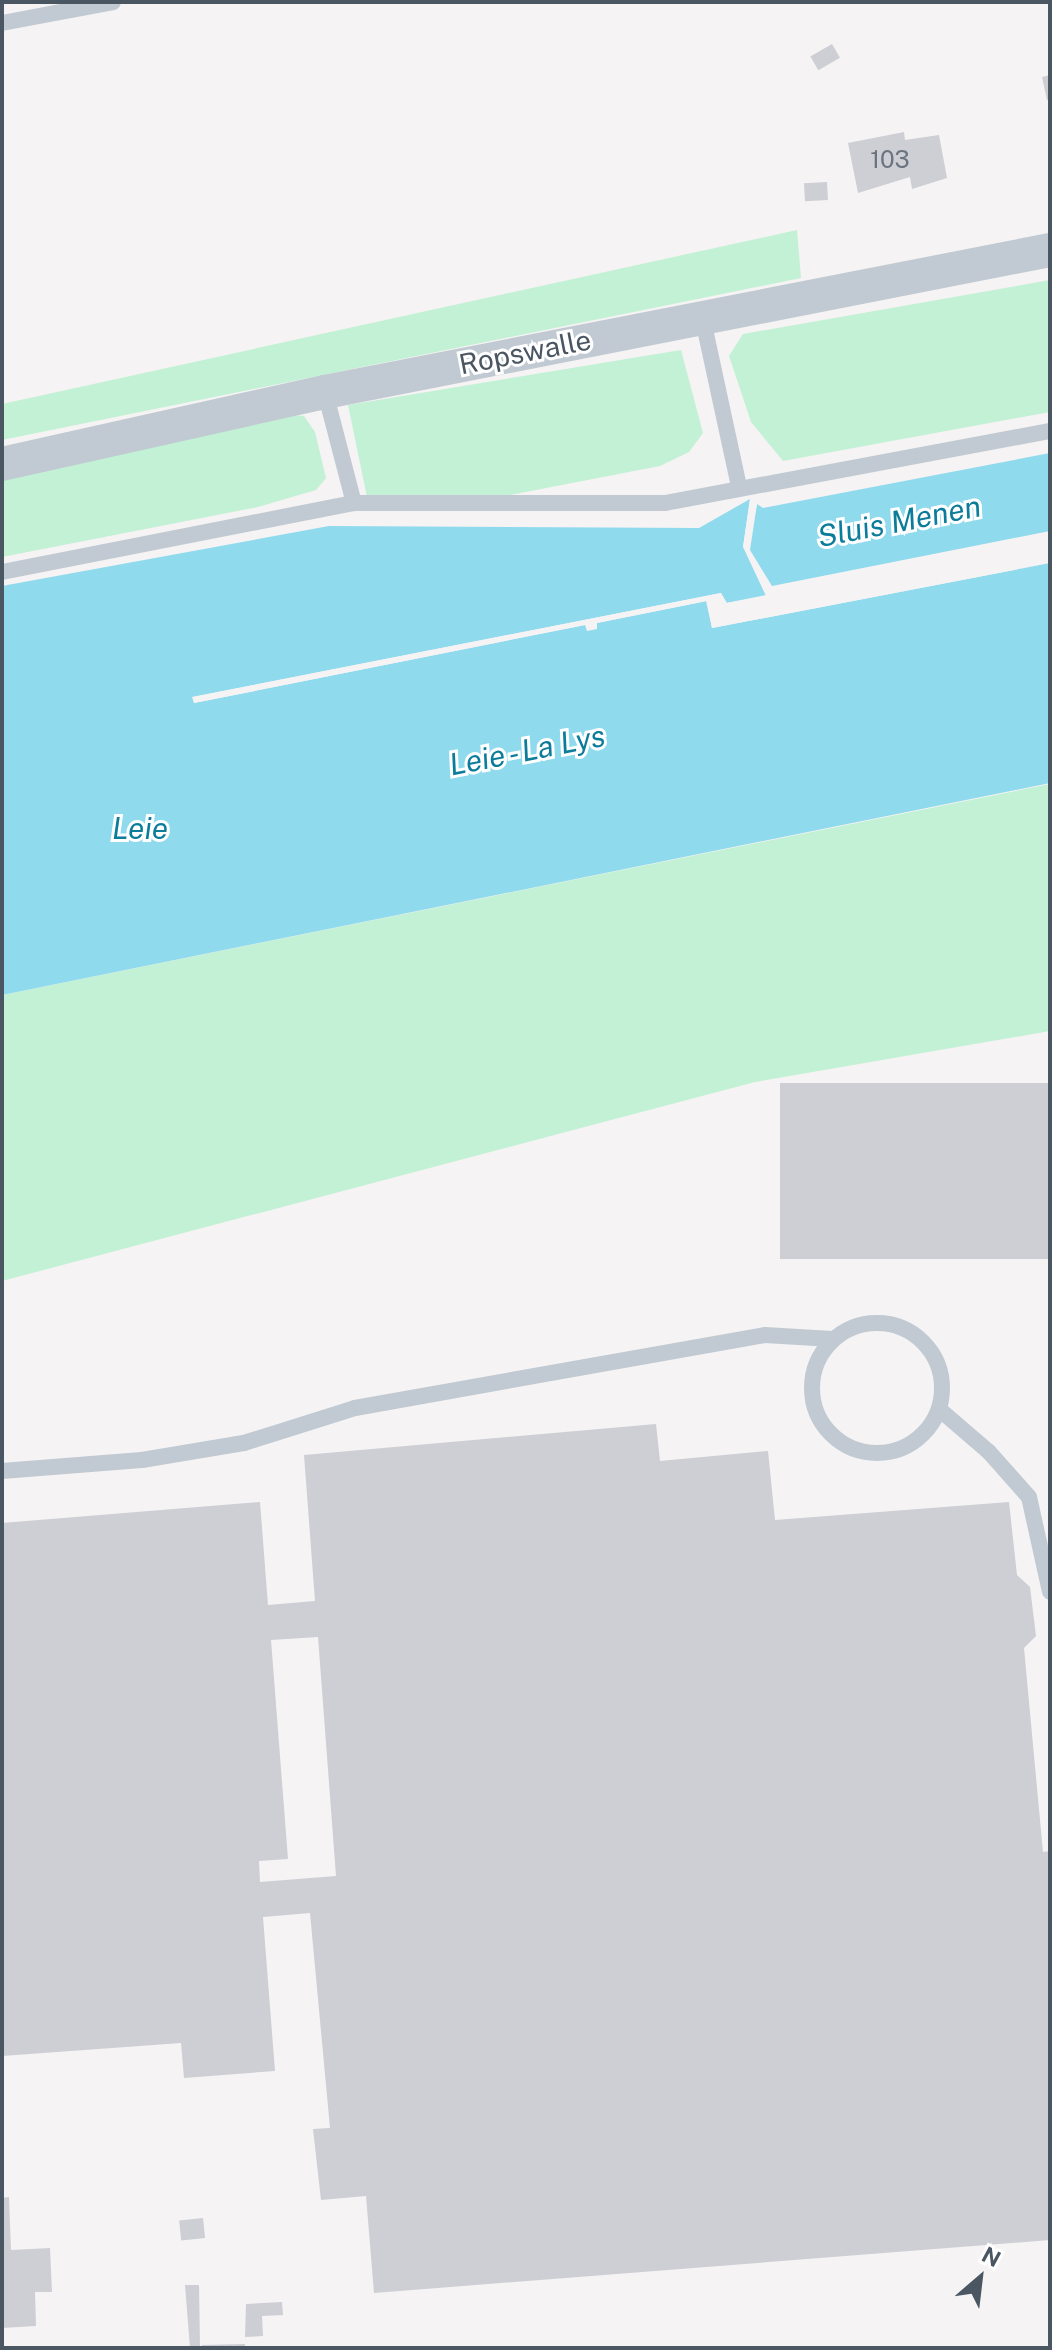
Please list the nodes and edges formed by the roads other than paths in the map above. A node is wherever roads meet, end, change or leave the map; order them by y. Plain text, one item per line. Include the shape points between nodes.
1 (113, 2) edge
2 (2, 23) edge
3 (1050, 250) edge
4 (703, 320) junction
5 (325, 392) junction
6 (1050, 431) edge
7 (2, 464) edge
8 (739, 487) junction
9 (354, 503) junction
10 (2, 572) edge
11 (832, 1339) junction
12 (939, 1409) junction
13 (2, 1471) edge
14 (1050, 1592) edge

1 - 2 lane
3 - 4 street, Ropswalle
4 - 5 street, Ropswalle
4 - 8 lane
5 - 7 street, Ropswalle
5 - 9 lane
6 - 8 lane
8 - 9 lane via 665,503
9 - 10 lane
11 - 12 lane via 871,1322 893,1323 912,1332 939,1366
11 - 12 lane via 812,1378 819,1419 833,1436 872,1453 893,1451 913,1442
11 - 13 lane via 765,1335 355,1408 244,1443 142,1460
12 - 14 lane via 989,1452 1029,1497

